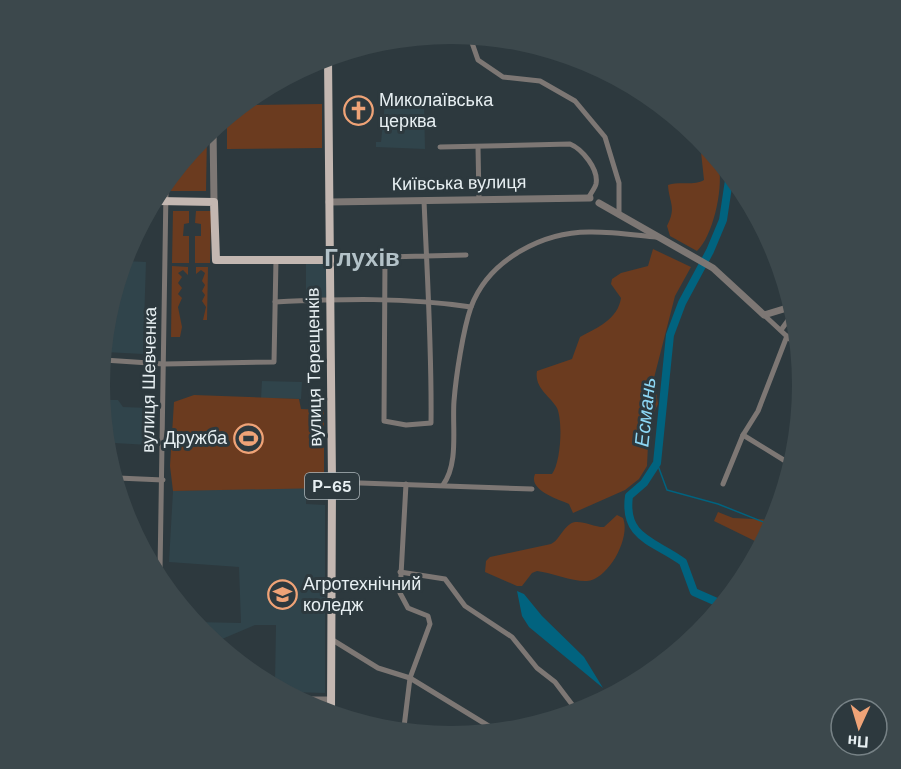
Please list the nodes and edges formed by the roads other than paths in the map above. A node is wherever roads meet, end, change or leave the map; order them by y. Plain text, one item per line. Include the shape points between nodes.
1 (472, 44) edge
2 (327, 67) edge
3 (213, 139) edge
4 (440, 147) dead end
5 (478, 147) junction
6 (589, 197) joint
7 (424, 200) junction
8 (479, 200) junction
9 (163, 201) edge
10 (214, 202) junction
11 (329, 202) junction
12 (162, 203) edge
13 (599, 203) dead end
14 (619, 216) junction
15 (661, 237) junction
16 (426, 255) junction
17 (466, 255) dead end
18 (276, 259) junction
19 (330, 260) junction
20 (330, 299) junction
21 (384, 299) junction
22 (428, 300) junction
23 (275, 302) junction
24 (471, 306) junction
25 (783, 309) edge
26 (764, 315) junction
27 (786, 323) edge
28 (781, 330) junction
29 (787, 336) joint
30 (110, 360) edge
31 (164, 364) junction
32 (743, 435) junction
33 (783, 460) edge
34 (123, 478) edge
35 (163, 480) junction
36 (332, 482) junction
37 (406, 484) junction
38 (723, 484) dead end
39 (443, 485) junction
40 (532, 489) dead end
41 (157, 558) edge
42 (400, 572) junction
43 (331, 639) junction
44 (410, 678) junction
45 (320, 700) edge
46 (331, 700) junction
47 (571, 703) edge
48 (331, 704) edge
49 (405, 723) edge
50 (485, 724) edge

1 - 14 street via 478,60 503,77 540,81 575,101 605,138 619,183
2 - 11 main road, вулиця Терещенків
3 - 10 street
4 - 5 street
5 - 6 street via 576,146 593,166 596,177
5 - 8 street
6 - 8 street, Київська вулиця
7 - 8 street, Київська вулиця
7 - 11 street, Київська вулиця
7 - 16 street
9 - 10 main road
10 - 18 main road via 216,260
11 - 19 main road, вулиця Терещенків
12 - 31 street, вулиця Шевченка
13 - 14 street
14 - 15 street
15 - 24 street via 592,232 537,241 500,268
15 - 26 street via 713,268
16 - 17 street
16 - 21 street via 385,256
16 - 22 street
18 - 19 main road
18 - 23 street
19 - 20 main road, вулиця Терещенків / Р-65
20 - 21 street
20 - 23 street
20 - 36 main road, вулиця Терещенків / Р-65
21 - 22 street
21 - 22 street via 384,421 406,425 431,423
22 - 24 street
23 - 31 street via 274,362
24 - 39 street via 454,401 452,473
25 - 26 street
26 - 28 street
27 - 28 street
28 - 29 street
29 - 32 street via 758,411
30 - 31 street
31 - 35 street, вулиця Шевченка
32 - 33 street
32 - 38 street
34 - 35 street
35 - 41 street, вулиця Шевченка
36 - 37 street
36 - 43 main road, вулиця Терещенків / Р-65
37 - 39 street
37 - 42 street
39 - 40 street
42 - 44 street via 402,601 408,608 429,616 430,624
42 - 47 street via 445,579 465,606 512,638
43 - 44 street via 378,668
43 - 46 main road, вулиця Терещенків / Р-65
44 - 49 street
44 - 50 street
45 - 46 street
46 - 48 main road, вулиця Терещенків / Р-65

